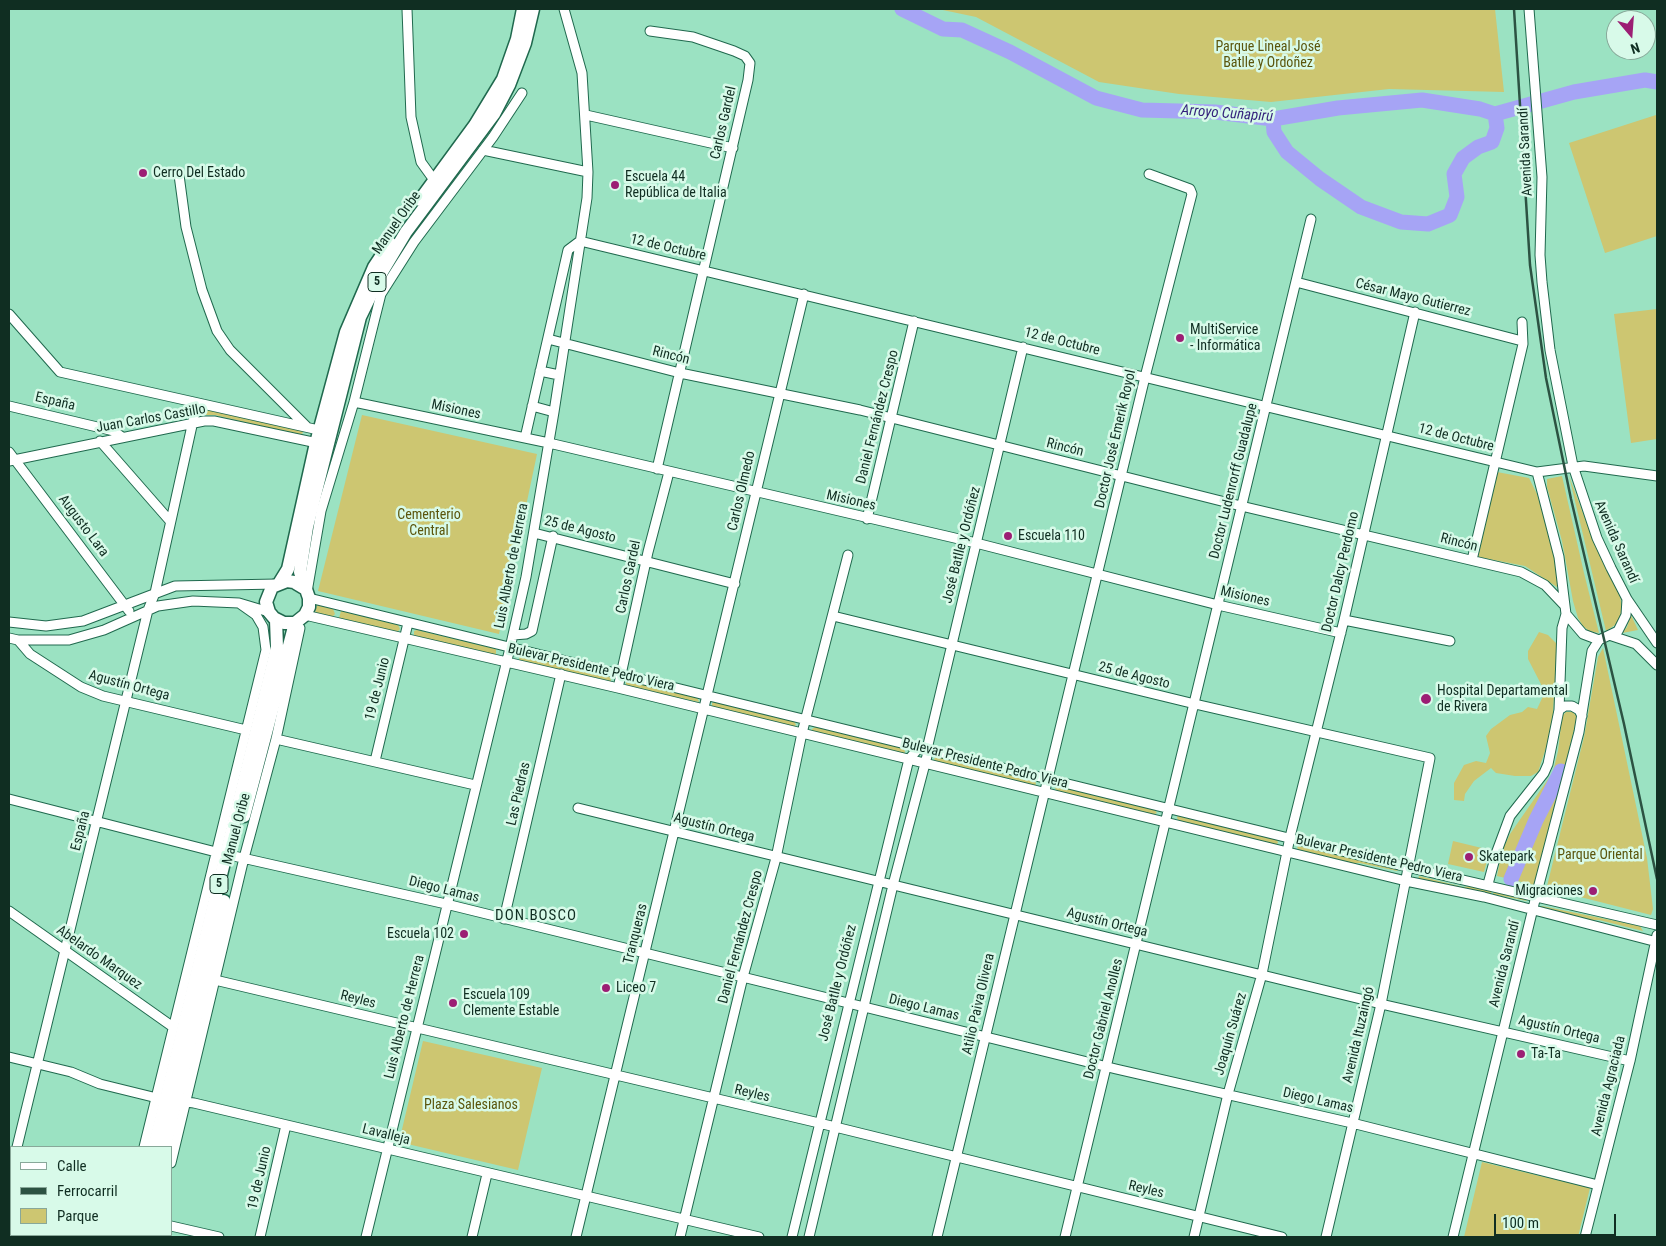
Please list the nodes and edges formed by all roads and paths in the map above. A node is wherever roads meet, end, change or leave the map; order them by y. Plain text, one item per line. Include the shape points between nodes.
1 (407, 9) edge
2 (523, 9) edge
3 (533, 9) edge
4 (564, 9) edge
5 (1529, 9) edge
6 (650, 31) dead end
7 (522, 93) dead end
8 (586, 116) junction
9 (733, 148) junction
10 (483, 150) junction
11 (588, 172) junction
12 (1149, 174) dead end
13 (180, 175) dead end
14 (434, 180) junction
15 (1311, 220) dead end
16 (580, 242) junction
17 (704, 271) junction
18 (389, 279) junction
19 (1296, 282) junction
20 (371, 293) junction
21 (804, 294) junction
22 (1415, 312) junction
23 (9, 314) edge
24 (914, 321) junction
25 (1522, 322) dead end
26 (548, 339) junction
27 (1522, 341) junction
28 (564, 342) junction
29 (1023, 347) junction
30 (540, 371) junction
31 (680, 373) junction
32 (559, 375) junction
33 (1145, 377) junction
34 (780, 393) junction
35 (354, 402) junction
36 (197, 403) junction
37 (9, 406) edge
38 (532, 406) junction
39 (1266, 407) junction
40 (554, 412) junction
41 (892, 418) junction
42 (194, 422) junction
43 (319, 430) junction
44 (1387, 435) junction
45 (122, 437) junction
46 (525, 438) junction
47 (100, 442) junction
48 (549, 443) junction
49 (321, 444) junction
50 (1000, 446) junction
51 (9, 452) edge
52 (12, 461) edge
53 (1495, 462) junction
54 (1573, 466) junction
55 (657, 469) junction
56 (669, 472) junction
57 (1537, 472) junction
58 (1122, 476) junction
59 (1657, 476) edge
60 (756, 493) junction
61 (1241, 506) junction
62 (867, 519) junction
63 (170, 521) junction
64 (534, 533) junction
65 (1364, 534) junction
66 (552, 536) junction
67 (976, 543) junction
68 (848, 555) dead end
69 (647, 560) junction
70 (1472, 560) junction
71 (1098, 574) junction
72 (278, 583) junction
73 (735, 584) junction
74 (155, 593) junction
75 (307, 593) junction
76 (1627, 598) junction
77 (239, 603) junction
78 (336, 604) junction
79 (1218, 605) junction
80 (127, 606) junction
81 (148, 610) junction
82 (1565, 610) junction
83 (272, 616) junction
84 (833, 616) junction
85 (133, 618) junction
86 (301, 619) junction
87 (1344, 620) junction
88 (330, 621) junction
89 (9, 622) edge
90 (408, 623) junction
91 (1341, 633) junction
92 (513, 636) junction
93 (1612, 636) junction
94 (404, 638) junction
95 (13, 639) edge
96 (1599, 640) junction
97 (1450, 641) dead end
98 (1656, 641) edge
99 (952, 644) junction
100 (510, 648) junction
101 (1644, 651) junction
102 (505, 662) junction
103 (1657, 665) edge
104 (561, 674) junction
105 (621, 674) junction
106 (1074, 675) junction
107 (618, 688) junction
108 (708, 696) junction
109 (126, 701) junction
110 (1195, 704) junction
111 (704, 710) junction
112 (1559, 710) junction
113 (1582, 716) junction
114 (806, 719) junction
115 (246, 730) junction
116 (802, 733) junction
117 (1315, 733) junction
118 (276, 739) junction
119 (927, 748) junction
120 (1430, 758) joint
121 (909, 759) junction
122 (375, 761) junction
123 (925, 763) junction
124 (1049, 778) junction
125 (475, 785) junction
126 (1046, 793) junction
127 (9, 799) edge
128 (578, 808) dead end
129 (1169, 808) junction
130 (98, 822) junction
131 (1166, 822) junction
132 (676, 832) junction
133 (1290, 838) junction
134 (1286, 851) junction
135 (230, 855) junction
136 (776, 858) junction
137 (1407, 866) junction
138 (1406, 881) junction
139 (878, 882) junction
140 (1488, 884) junction
141 (893, 885) junction
142 (1536, 896) junction
143 (446, 904) junction
144 (1532, 910) junction
145 (9, 911) edge
146 (1015, 914) junction
147 (504, 919) junction
148 (1657, 925) edge
149 (1657, 940) edge
150 (1136, 945) junction
151 (64, 951) junction
152 (645, 954) junction
153 (1262, 974) junction
154 (743, 977) junction
155 (215, 980) junction
156 (848, 1002) junction
157 (1381, 1004) junction
158 (864, 1006) junction
159 (173, 1027) junction
160 (416, 1028) junction
161 (1503, 1032) junction
162 (985, 1037) junction
163 (9, 1057) edge
164 (1630, 1060) junction
165 (36, 1063) junction
166 (1106, 1066) junction
167 (616, 1076) junction
168 (1228, 1094) junction
169 (714, 1099) junction
170 (171, 1100) junction
171 (1352, 1123) junction
172 (819, 1124) junction
173 (286, 1125) junction
174 (836, 1128) junction
175 (17, 1146) edge
176 (156, 1146) edge
177 (171, 1146) edge
178 (387, 1149) junction
179 (1474, 1152) junction
180 (957, 1157) junction
181 (488, 1174) junction
182 (1598, 1185) junction
183 (1077, 1188) junction
184 (586, 1197) junction
185 (1199, 1216) junction
186 (685, 1220) junction
187 (172, 1226) edge
188 (219, 1237) edge
189 (260, 1237) edge
190 (366, 1237) edge
191 (472, 1237) edge
192 (576, 1237) edge
193 (680, 1237) edge
194 (759, 1237) edge
195 (792, 1237) edge
196 (809, 1237) edge
197 (937, 1237) edge
198 (1065, 1237) edge
199 (1194, 1237) edge
200 (1282, 1237) edge
201 (1326, 1237) edge
202 (1453, 1237) edge
203 (1585, 1237) edge

1 - 14 street via 411,117 420,162
2 - 14 highway, Manuel Oribe / 5 via 517,39 503,78 475,125
3 - 20 highway, Manuel Oribe / 5 via 519,60 494,114 406,232
4 - 8 street, Luis Alberto de Herrera via 582,73
5 - 54 street, Avenida Sarandí via 1540,149 1542,282 1550,350
6 - 9 street, Carlos Gardel via 693,38 748,58 748,80
7 - 10 street, Manuel Oribe
8 - 9 street
8 - 11 street, Luis Alberto de Herrera
9 - 17 street, Carlos Gardel
10 - 11 street
10 - 18 street, Manuel Oribe
11 - 16 street, Luis Alberto de Herrera
12 - 33 street, Doctor José Emerik Royol via 1190,189 1192,194
13 - 43 street via 186,227 202,290 217,330 230,350
14 - 43 highway, Manuel Oribe / 5 via 374,267 362,291 346,332
15 - 19 street, Doctor Ludenrorff Guadalupe
16 - 17 street, 12 de Octubre
16 - 26 street via 568,250
16 - 28 street, Luis Alberto de Herrera
17 - 21 street, 12 de Octubre
17 - 31 street, Carlos Gardel
18 - 20 street
18 - 35 street, Manuel Oribe via 376,305
19 - 22 street, César Mayo Gutierrez
19 - 39 street, Doctor Ludenrorff Guadalupe
20 - 43 highway, Manuel Oribe / 5
21 - 24 street, 12 de Octubre
21 - 34 street, Carlos Olmedo
22 - 27 street, César Mayo Gutierrez
22 - 44 street, Doctor Dalcy Perdomo
23 - 36 street via 60,372
24 - 29 street, 12 de Octubre
24 - 41 street, Daniel Fernández Crespo
25 - 27 street
26 - 28 street, Rincón
26 - 30 street
27 - 53 street
28 - 31 street, Rincón
28 - 32 street, Luis Alberto de Herrera
29 - 33 street, 12 de Octubre
29 - 50 street, José Batlle y Ordóñez
30 - 32 street
30 - 38 street
31 - 34 street, Rincón
31 - 55 street, Carlos Gardel
32 - 40 street, Luis Alberto de Herrera
33 - 39 street, 12 de Octubre
33 - 58 street, Doctor José Emerik Royol
34 - 41 street, Rincón
34 - 60 street, Carlos Olmedo
35 - 46 street, Misiones
35 - 75 street, Manuel Oribe via 321,511
36 - 42 street, España
36 - 43 street
37 - 45 street, España via 114,431
38 - 40 street
38 - 46 street
39 - 44 street, 12 de Octubre
39 - 61 street, Doctor Ludenrorff Guadalupe
40 - 48 street, Luis Alberto de Herrera
41 - 50 street, Rincón
41 - 62 street, Daniel Fernández Crespo
42 - 45 street, Juan Carlos Castillo
42 - 49 street, Juan Carlos Castillo via 214,421
42 - 63 street, España
43 - 49 highway, Manuel Oribe / 5
44 - 53 street, 12 de Octubre
44 - 65 street, Doctor Dalcy Perdomo
45 - 47 street, Juan Carlos Castillo
46 - 48 street, Misiones
47 - 52 street, Juan Carlos Castillo
47 - 63 street
48 - 55 street, Misiones
48 - 64 street, Luis Alberto de Herrera
49 - 72 highway, Manuel Oribe / 5 via 288,569
49 - 75 highway, Manuel Oribe / 5 via 300,572
50 - 58 street, Rincón
50 - 67 street, José Batlle y Ordóñez
51 - 52 street, Augusto Lara
52 - 80 street, Augusto Lara
53 - 57 street, 12 de Octubre
53 - 70 street
54 - 57 street
54 - 59 street
54 - 76 street, Avenida Sarandí via 1597,538
55 - 56 street, Misiones
56 - 60 street, Misiones
56 - 69 street, Carlos Gardel
57 - 82 street via 1559,557
58 - 61 street, Rincón
58 - 71 street, Doctor José Emerik Royol
60 - 62 street, Misiones
60 - 73 street, Carlos Olmedo
61 - 65 street, Rincón
61 - 79 street, Doctor Ludenrorff Guadalupe
62 - 67 street, Misiones
63 - 74 street, España
64 - 66 street, 25 de Agosto
64 - 92 street, Luis Alberto de Herrera
65 - 70 street, Rincón
65 - 87 street, Doctor Dalcy Perdomo
66 - 69 street, 25 de Agosto
66 - 92 street via 532,631
67 - 71 street, Misiones
67 - 99 street, José Batlle y Ordóñez
68 - 84 street, Daniel Fernández Crespo
69 - 73 street, 25 de Agosto
69 - 105 street, Carlos Gardel
70 - 82 street, Rincón via 1521,572 1537,580 1552,590
71 - 79 street, Misiones
71 - 106 street, Doctor José Emerik Royol
72 - 74 street via 175,586
72 - 75 highway via 294,582
72 - 83 highway, Manuel Oribe via 267,597
73 - 108 street, Carlos Olmedo
74 - 80 street
74 - 81 street, España
75 - 78 street, Bulevar Presidente Pedro Viera
75 - 86 highway, Manuel Oribe via 309,607
76 - 93 street, Avenida Sarandí via 1624,622
76 - 98 street
77 - 81 street via 193,600
77 - 83 street
77 - 115 street via 256,615 264,626 266,637 266,650
78 - 88 street via 338,614
78 - 90 street, Bulevar Presidente Pedro Viera
79 - 91 street, Misiones
79 - 110 street, Doctor Ludenrorff Guadalupe
80 - 85 street, Augusto Lara
80 - 89 street via 62,625
81 - 85 street
81 - 109 street, España
82 - 96 street, Rincón via 1583,634
82 - 112 street
83 - 86 highway via 284,623
83 - 135 highway, Manuel Oribe / 5 via 277,647
84 - 99 street, 25 de Agosto
84 - 114 street, Daniel Fernández Crespo
85 - 95 street via 69,640
86 - 88 street, Bulevar Presidente Pedro Viera
86 - 118 street, Manuel Oribe
86 - 135 highway, Manuel Oribe / 5
87 - 91 street, Doctor Dalcy Perdomo
87 - 97 street
88 - 94 street, Bulevar Presidente Pedro Viera
90 - 94 street, 19 de Junio
90 - 100 street, Bulevar Presidente Pedro Viera
91 - 117 street, Doctor Dalcy Perdomo
92 - 100 street, Luis Alberto de Herrera
93 - 96 street
93 - 101 street via 1631,641
94 - 102 street, Bulevar Presidente Pedro Viera
94 - 122 street, 19 de Junio
95 - 109 street, Agustín Ortega via 80,687
96 - 113 street, Avenida Sarandí via 1592,651
98 - 101 street
99 - 106 street, 25 de Agosto
99 - 119 street, José Batlle y Ordóñez
100 - 102 street, Luis Alberto de Herrera
100 - 105 street, Bulevar Presidente Pedro Viera
101 - 103 street
102 - 104 street, Bulevar Presidente Pedro Viera
102 - 125 street, Luis Alberto de Herrera
104 - 107 street, Bulevar Presidente Pedro Viera
104 - 147 street, Las Piedras
105 - 107 street, Carlos Gardel
105 - 108 street, Bulevar Presidente Pedro Viera
106 - 110 street, 25 de Agosto
106 - 124 street, Doctor José Emerik Royol
107 - 111 street, Bulevar Presidente Pedro Viera
108 - 111 street, Tranqueras
108 - 114 street, Bulevar Presidente Pedro Viera
109 - 115 street, Agustín Ortega
109 - 130 street, España
110 - 117 street, 25 de Agosto
110 - 129 street, Doctor Ludenrorff Guadalupe
111 - 116 street, Bulevar Presidente Pedro Viera
111 - 132 street, Tranqueras
112 - 113 street via 1572,706
112 - 140 street via 1544,774 1510,816
113 - 142 street, Avenida Sarandí
114 - 116 street, Daniel Fernández Crespo
114 - 119 street, Bulevar Presidente Pedro Viera
115 - 135 street
116 - 121 street, Bulevar Presidente Pedro Viera
116 - 136 street, Daniel Fernández Crespo
117 - 120 street, 25 de Agosto
117 - 133 street, Doctor Dalcy Perdomo
118 - 122 street
118 - 135 street, Manuel Oribe
119 - 121 street via 918,749
119 - 123 street, José Batlle y Ordóñez
119 - 124 street, Bulevar Presidente Pedro Viera
120 - 137 street, Avenida Ituzaingó
121 - 123 street, Bulevar Presidente Pedro Viera
121 - 139 street, José Batlle y Ordóñez
122 - 125 street
123 - 126 street, Bulevar Presidente Pedro Viera
123 - 141 street, José Batlle y Ordóñez
124 - 126 street, Atilio Paiva Olivera
124 - 129 street, Bulevar Presidente Pedro Viera
125 - 143 street, Luis Alberto de Herrera
126 - 131 street, Bulevar Presidente Pedro Viera
126 - 146 street, Atilio Paiva Olivera
127 - 130 street, Diego Lamas
128 - 132 street, Agustín Ortega
129 - 131 street, Doctor Gabriel Anolles
129 - 133 street, Bulevar Presidente Pedro Viera
130 - 135 street, Diego Lamas
130 - 151 street, España
131 - 134 street, Bulevar Presidente Pedro Viera
131 - 150 street, Doctor Gabriel Anolles
132 - 136 street, Agustín Ortega
132 - 152 street, Tranqueras
133 - 134 street, Joaquín Suárez
133 - 137 street, Bulevar Presidente Pedro Viera
134 - 138 street, Bulevar Presidente Pedro Viera
134 - 153 street, Joaquín Suárez
135 - 143 street, Diego Lamas
135 - 155 street, Manuel Oribe
135 - 159 street
135 - 170 highway, Manuel Oribe / 5
136 - 139 street, Agustín Ortega
136 - 154 street, Daniel Fernández Crespo
137 - 138 street, Avenida Ituzaingó
137 - 140 street, Bulevar Presidente Pedro Viera
138 - 144 street, Bulevar Presidente Pedro Viera
138 - 157 street, Avenida Ituzaingó
139 - 141 street, Agustín Ortega
139 - 156 street, José Batlle y Ordóñez
140 - 142 street, Bulevar Presidente Pedro Viera
141 - 146 street, Agustín Ortega
141 - 158 street, José Batlle y Ordóñez
142 - 144 street, Avenida Sarandí
142 - 148 street, Bulevar Presidente Pedro Viera
143 - 147 street, Diego Lamas
143 - 160 street, Luis Alberto de Herrera
144 - 149 street, Bulevar Presidente Pedro Viera
144 - 161 street, Avenida Sarandí
145 - 151 street, Abelardo Marquez
146 - 150 street, Agustín Ortega
146 - 162 street, Atilio Paiva Olivera
147 - 152 street, Diego Lamas
149 - 164 street, Avenida Agraciada
150 - 153 street, Agustín Ortega
150 - 166 street, Doctor Gabriel Anolles
151 - 159 street, Abelardo Marquez
151 - 165 street, España
152 - 154 street, Diego Lamas
152 - 167 street, Tranqueras
153 - 157 street, Agustín Ortega
153 - 168 street, Joaquín Suárez
154 - 156 street, Diego Lamas
154 - 169 street, Daniel Fernández Crespo
155 - 160 street, Reyles
155 - 170 street, Manuel Oribe
156 - 158 street, Diego Lamas
156 - 172 street, José Batlle y Ordóñez
157 - 161 street, Agustín Ortega
157 - 171 street, Avenida Ituzaingó
158 - 162 street, Diego Lamas
158 - 174 street, José Batlle y Ordóñez
159 - 170 street
160 - 167 street, Reyles
160 - 178 street, Luis Alberto de Herrera
161 - 164 street, Agustín Ortega
161 - 179 street, Avenida Sarandí
162 - 166 street, Diego Lamas
162 - 180 street, Atilio Paiva Olivera
163 - 165 street, Lavalleja
164 - 182 street, Avenida Agraciada
165 - 170 street, Lavalleja via 100,1084
165 - 175 street, España
166 - 168 street, Diego Lamas
166 - 183 street, Doctor Gabriel Anolles
167 - 169 street, Reyles
167 - 184 street, Tranqueras
168 - 171 street, Diego Lamas
168 - 185 street, Joaquín Suárez
169 - 172 street, Reyles
169 - 186 street, Daniel Fernández Crespo
170 - 173 street, Lavalleja
170 - 176 highway, Manuel Oribe / 5
170 - 177 street, Manuel Oribe
171 - 179 street, Diego Lamas
171 - 201 street, Avenida Ituzaingó
172 - 174 street, Reyles
172 - 195 street, José Batlle y Ordóñez
173 - 178 street, Lavalleja
173 - 189 street, 19 de Junio
174 - 180 street, Reyles
174 - 196 street, José Batlle y Ordóñez
178 - 181 street, Lavalleja
178 - 190 street, Luis Alberto de Herrera
179 - 182 street, Diego Lamas
179 - 202 street, Avenida Sarandí
180 - 183 street, Reyles
180 - 197 street, Atilio Paiva Olivera
181 - 184 street, Lavalleja
181 - 191 street
182 - 203 street, Avenida Agraciada
183 - 185 street, Reyles
183 - 198 street, Doctor Gabriel Anolles
184 - 186 street, Lavalleja
184 - 192 street, Tranqueras
185 - 199 street, Joaquín Suárez
185 - 200 street, Reyles
186 - 193 street, Daniel Fernández Crespo
186 - 194 street, Lavalleja
187 - 188 street

